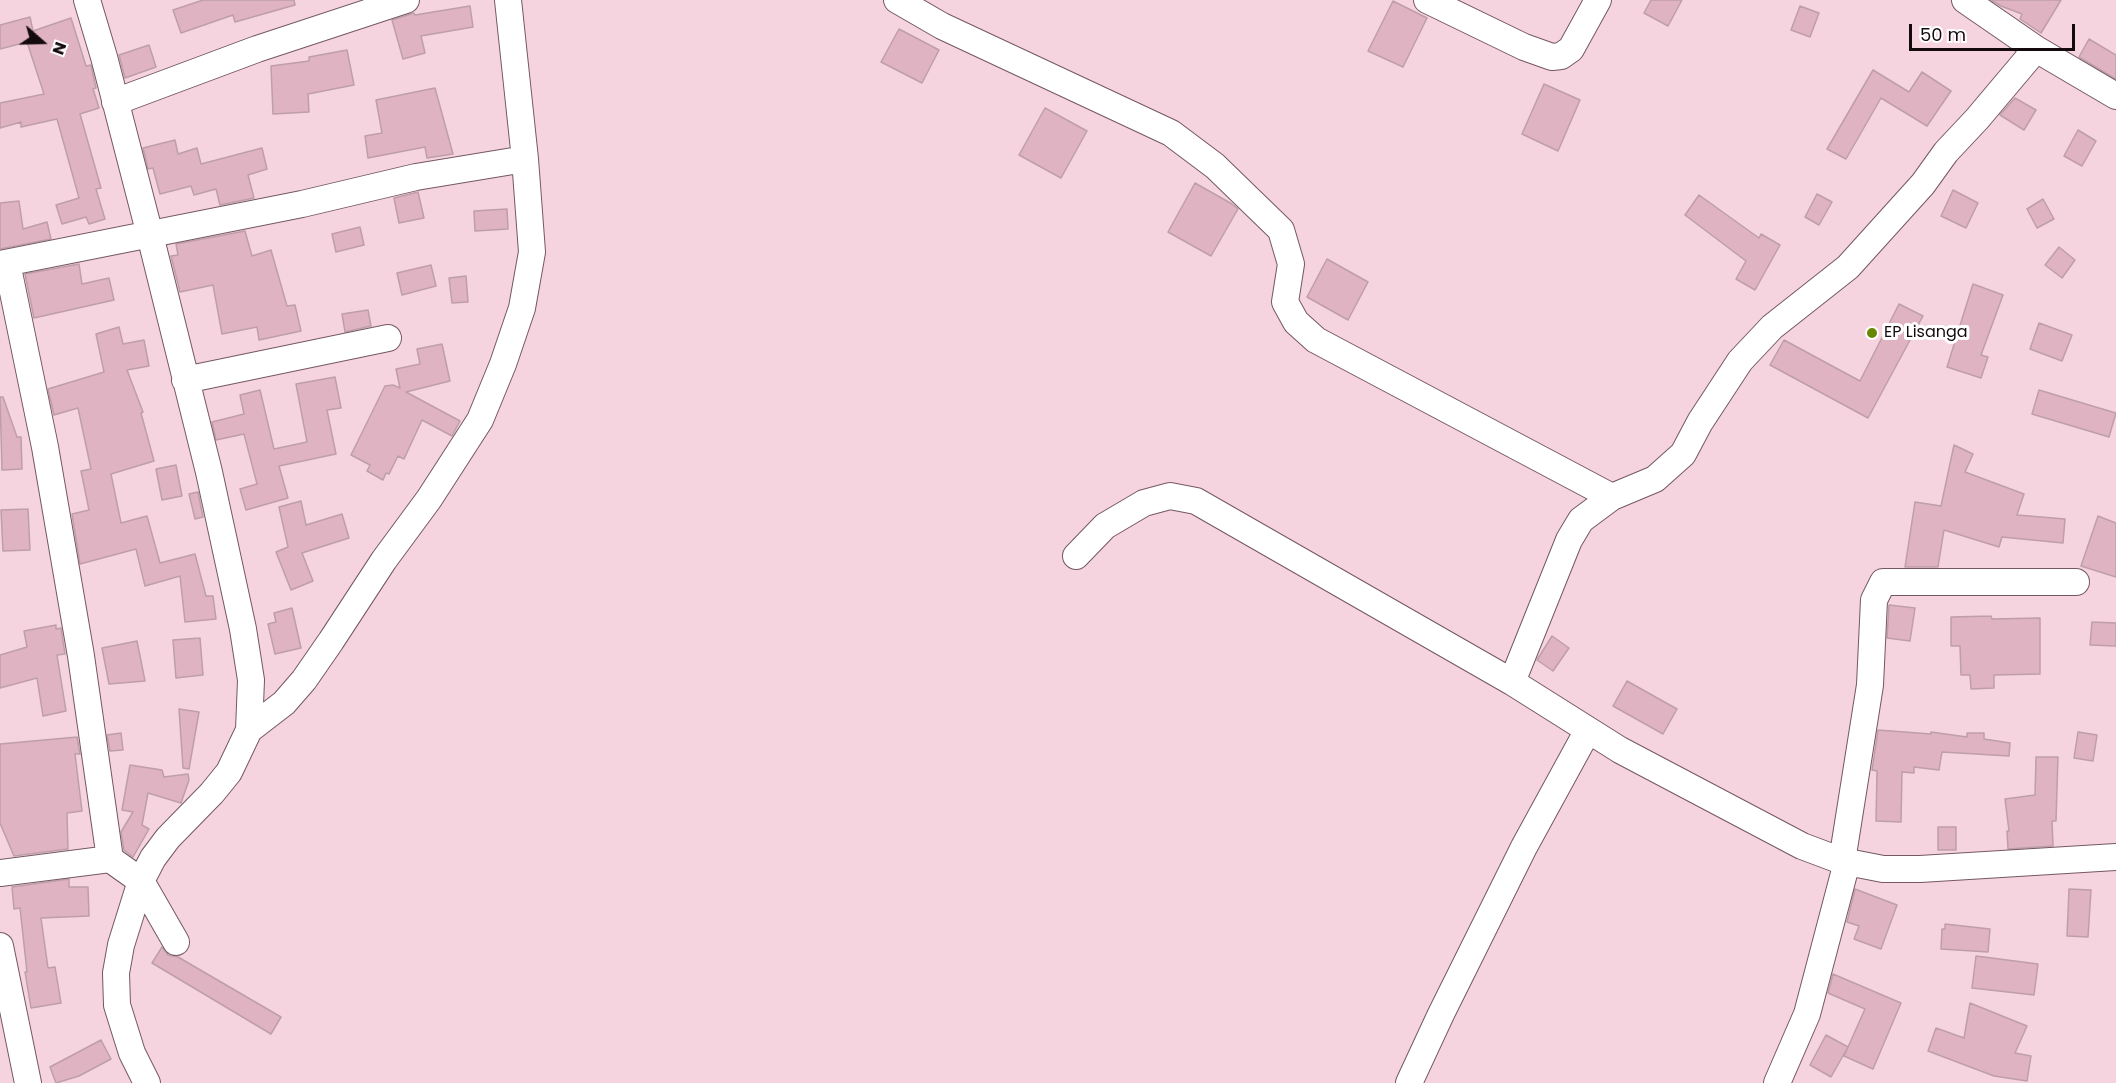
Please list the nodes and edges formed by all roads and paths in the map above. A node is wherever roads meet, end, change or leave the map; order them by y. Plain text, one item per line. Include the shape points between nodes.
1 (87, 0) edge
2 (406, 0) edge
3 (508, 0) edge
4 (897, 0) edge
5 (1427, 0) edge
6 (1598, 0) edge
7 (1965, 0) edge
8 (2036, 49) junction
9 (2116, 96) edge
10 (115, 102) junction
11 (525, 159) junction
12 (150, 235) junction
13 (3, 263) edge
14 (388, 338) dead end
15 (185, 380) junction
16 (1612, 497) junction
17 (1076, 556) dead end
18 (2076, 582) dead end
19 (1512, 682) junction
20 (249, 730) junction
21 (1588, 730) junction
22 (2116, 856) edge
23 (110, 859) junction
24 (1844, 862) junction
25 (0, 873) edge
26 (141, 881) junction
27 (176, 942) dead end
28 (0, 946) edge
29 (28, 1083) edge
30 (147, 1083) edge
31 (1409, 1083) edge
32 (1777, 1083) edge

1 - 10 street
2 - 10 street via 257,49
3 - 11 street
4 - 16 street via 942,26 1171,133 1215,166 1281,230 1291,264 1285,302 1296,322 1316,340
5 - 6 street via 1552,57 1570,49
7 - 8 street
8 - 9 street
8 - 16 street via 1848,267 1773,327 1740,361 1683,454 1655,479
10 - 12 street
11 - 12 street via 416,177
11 - 20 street via 532,252 522,308 480,420 304,680
12 - 13 street
12 - 15 street
13 - 23 street via 45,447
14 - 15 street
15 - 20 street via 243,629 252,681
16 - 19 street via 1581,520 1569,540
17 - 19 street via 1105,526 1144,503 1170,496 1196,501
18 - 24 street via 1883,582 1874,600 1870,685
19 - 21 street
20 - 26 street via 229,772 168,838
21 - 24 street via 1802,846
21 - 31 street via 1524,848
22 - 24 street via 1920,869 1883,869
23 - 25 street
23 - 26 street
24 - 32 street via 1808,1014
26 - 27 street
26 - 30 street via 116,973 117,1005 132,1053
28 - 29 street

